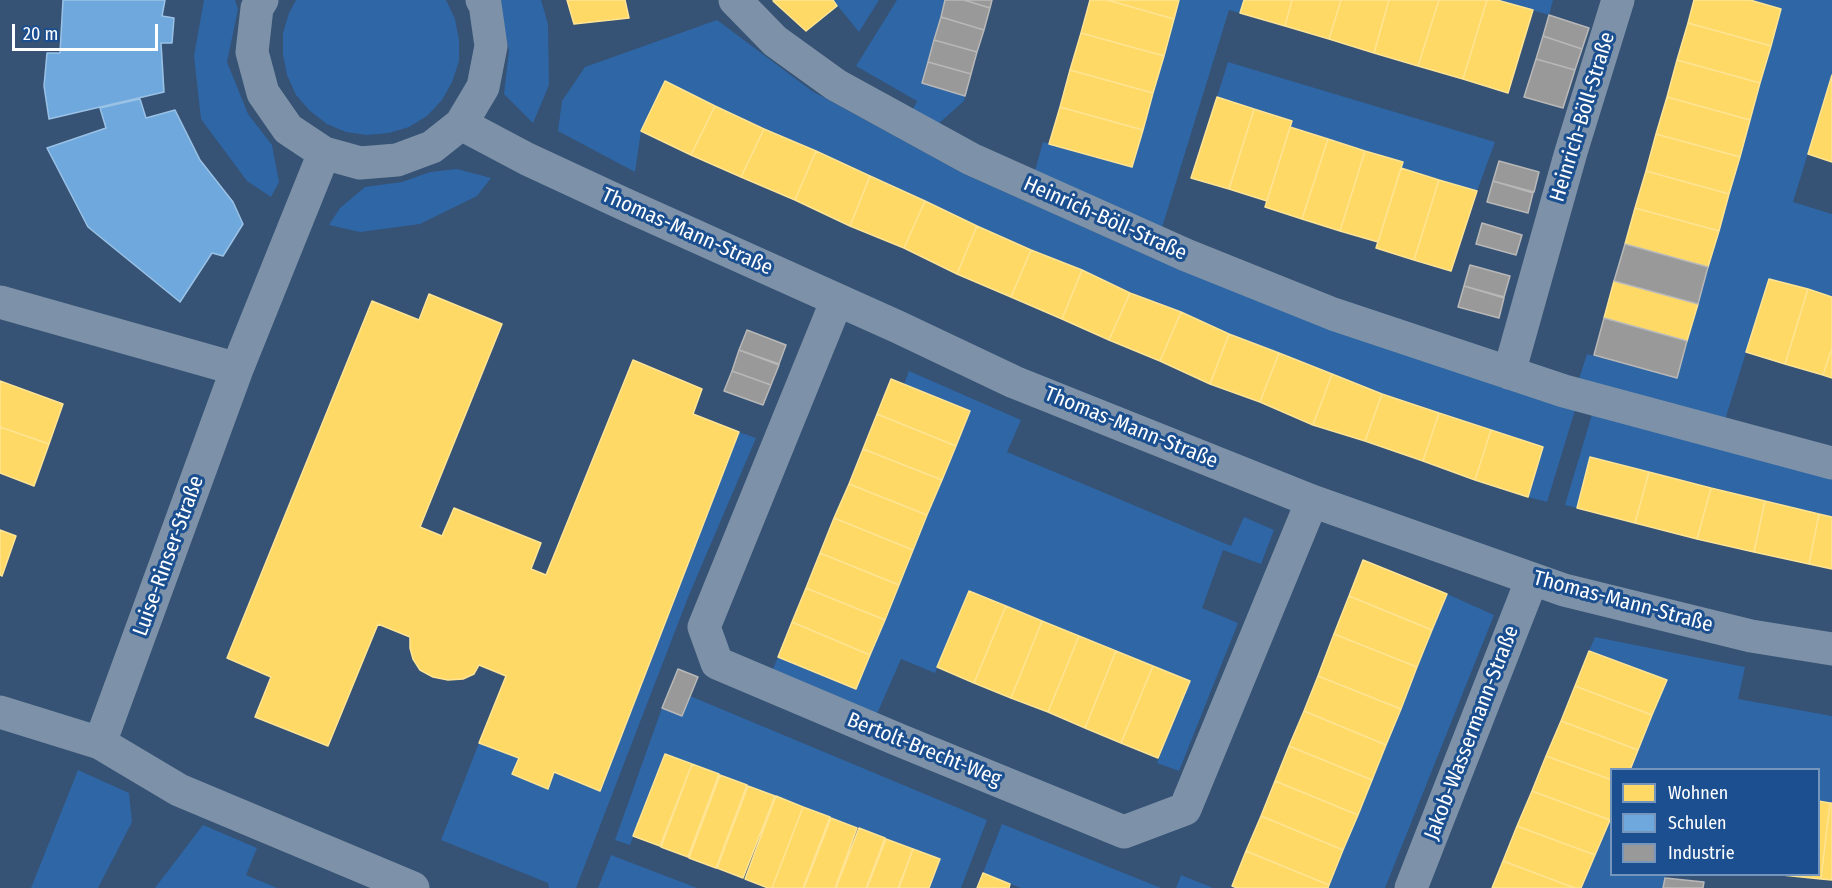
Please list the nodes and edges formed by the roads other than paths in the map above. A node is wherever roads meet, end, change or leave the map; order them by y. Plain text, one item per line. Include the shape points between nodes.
1 (262, 0) edge
2 (483, 0) edge
3 (735, 0) edge
4 (1618, 0) edge
5 (461, 124) junction
6 (324, 153) junction
7 (837, 300) junction
8 (0, 302) edge
9 (237, 369) junction
10 (1509, 373) junction
11 (1832, 463) edge
12 (1312, 501) junction
13 (1532, 579) junction
14 (1832, 649) edge
15 (0, 712) edge
16 (100, 743) junction
17 (413, 888) edge
18 (1411, 888) edge

1 - 6 street via 257,9 252,52 263,93 288,129
2 - 5 street via 492,46 483,87
3 - 10 street, Heinrich-Böll-Straße via 775,41 836,85 981,164 1186,255 1333,314
4 - 10 street, Heinrich-Böll-Straße
5 - 6 street via 432,147 398,160 360,163
5 - 7 street, Thomas-Mann-Straße via 527,159
6 - 9 street, Luise-Rinser-Straße
7 - 12 street, Thomas-Mann-Straße via 1014,382
7 - 12 street, Bertolt-Brecht-Weg via 704,627 717,663 889,736 1124,832 1185,809
8 - 9 street
9 - 16 street, Luise-Rinser-Straße
10 - 11 street, Heinrich-Böll-Straße
12 - 13 street, Thomas-Mann-Straße
13 - 14 street, Thomas-Mann-Straße via 1564,591 1750,636
13 - 18 street, Jakob-Wassermann-Straße
15 - 16 street
16 - 17 street via 179,790

